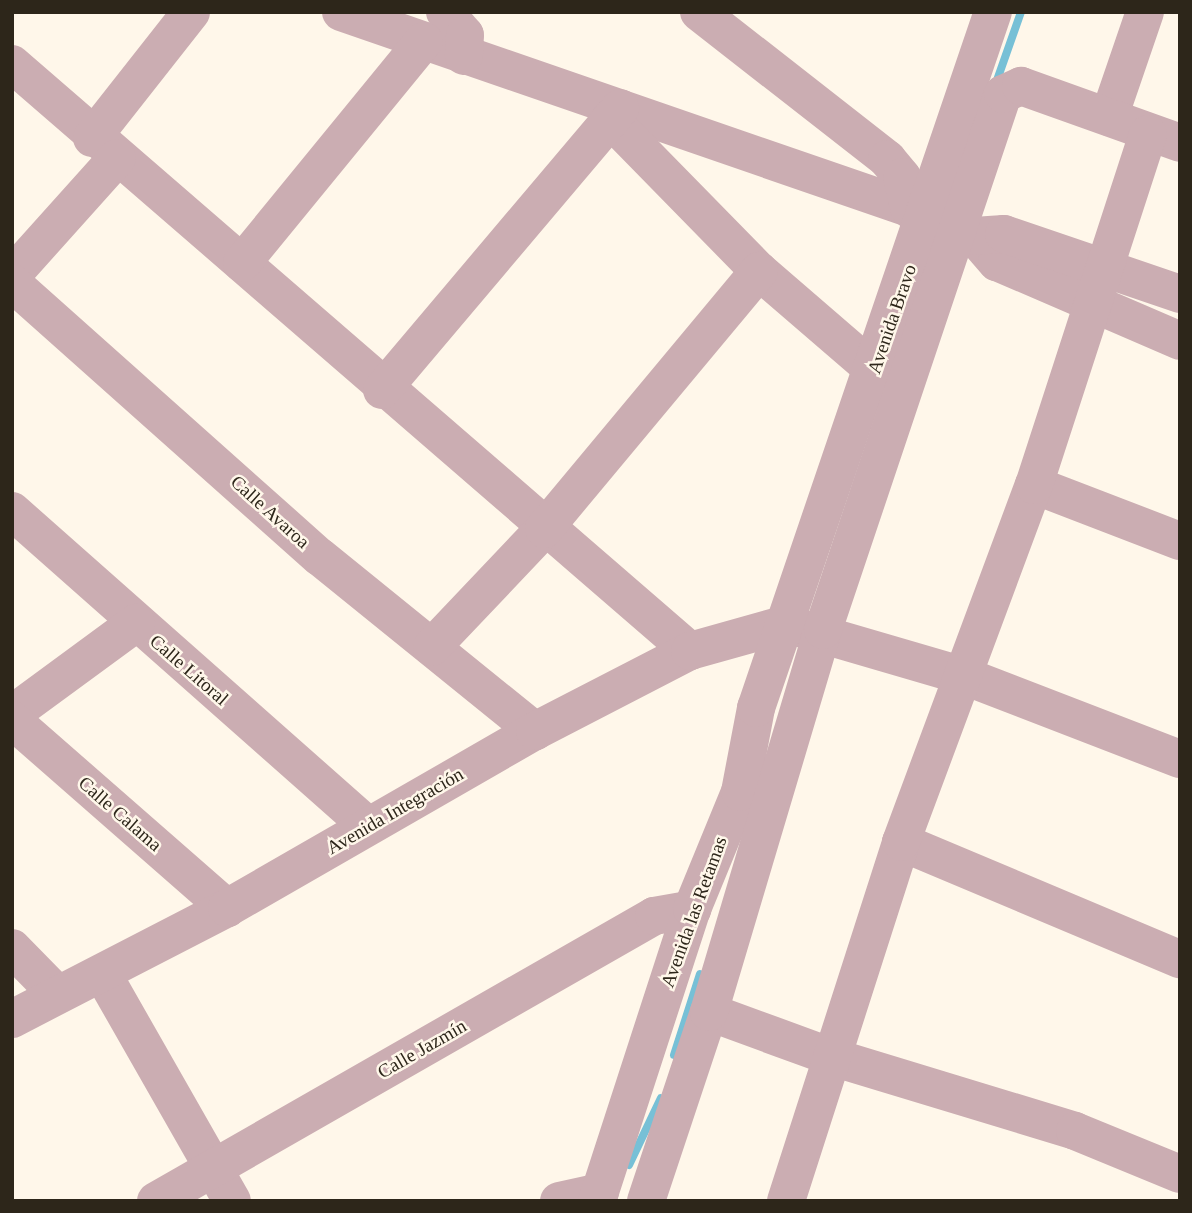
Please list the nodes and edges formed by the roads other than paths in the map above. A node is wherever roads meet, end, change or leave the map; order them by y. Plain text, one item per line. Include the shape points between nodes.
1 (191, 12) edge
2 (341, 12) edge
3 (699, 12) edge
4 (1145, 12) edge
5 (979, 20) edge
6 (435, 26) edge
7 (12, 64) edge
8 (615, 114) junction
9 (1110, 117) junction
10 (1164, 139) edge
11 (105, 148) junction
12 (941, 225) junction
13 (242, 263) junction
14 (1106, 265) junction
15 (759, 271) junction
16 (12, 275) edge
17 (12, 284) edge
18 (1180, 294) edge
19 (1090, 306) junction
20 (1180, 341) edge
21 (874, 371) junction
22 (382, 390) junction
23 (1034, 485) junction
24 (12, 511) edge
25 (544, 529) junction
26 (1180, 541) edge
27 (135, 623) junction
28 (786, 624) junction
29 (823, 629) junction
30 (432, 647) junction
31 (690, 651) junction
32 (967, 677) junction
33 (12, 714) edge
34 (12, 720) edge
35 (535, 731) junction
36 (1180, 760) edge
37 (368, 826) junction
38 (901, 842) junction
39 (227, 908) junction
40 (692, 909) junction
41 (12, 948) edge
42 (1180, 959) edge
43 (102, 973) junction
44 (55, 993) junction
45 (709, 1012) junction
46 (12, 1019) edge
47 (832, 1057) junction
48 (1180, 1174) edge
49 (223, 1185) edge
50 (599, 1196) edge
51 (156, 1201) edge
52 (559, 1201) edge
53 (646, 1201) edge
54 (786, 1201) edge

1 - 11 street
2 - 6 street
3 - 12 street via 887,159
4 - 9 street
5 - 12 street, Avenida Bravo
6 - 8 street via 465,36 464,56
6 - 13 street
7 - 11 street
8 - 12 street
8 - 15 street
8 - 22 street
9 - 10 street
9 - 12 street via 1011,87
10 - 14 street
11 - 13 street
11 - 16 street
12 - 14 street via 1004,234
12 - 19 street via 997,262
12 - 21 street, Avenida Bravo
12 - 29 street
13 - 22 street
14 - 18 street
14 - 19 street
15 - 21 street
15 - 25 street
17 - 30 street, Calle Avaroa
19 - 20 street
19 - 23 street
21 - 28 street, Avenida Bravo
22 - 25 street
23 - 26 street
23 - 32 street
24 - 27 street, Calle Litoral
25 - 30 street
25 - 31 street
27 - 33 street
27 - 37 street, Calle Litoral
28 - 29 street
28 - 31 street, Avenida Integración
28 - 40 street, Avenida las Retamas via 755,708 740,792
29 - 32 street
29 - 45 street
30 - 35 street, Calle Avaroa
31 - 35 street, Avenida Integración
32 - 36 street
32 - 38 street
34 - 39 street, Calle Calama
35 - 37 street, Avenida Integración
37 - 39 street, Avenida Integración
38 - 42 street
38 - 47 street
39 - 43 street, Avenida Integración
40 - 49 street, Calle Jazmín via 654,916
40 - 50 street, Avenida las Retamas
41 - 44 street
43 - 44 street, Avenida Integración
43 - 49 street
44 - 46 street, Avenida Integración
45 - 47 street
45 - 53 street
47 - 48 street via 1075,1130
47 - 54 street
49 - 51 street, Calle Jazmín
50 - 52 street

